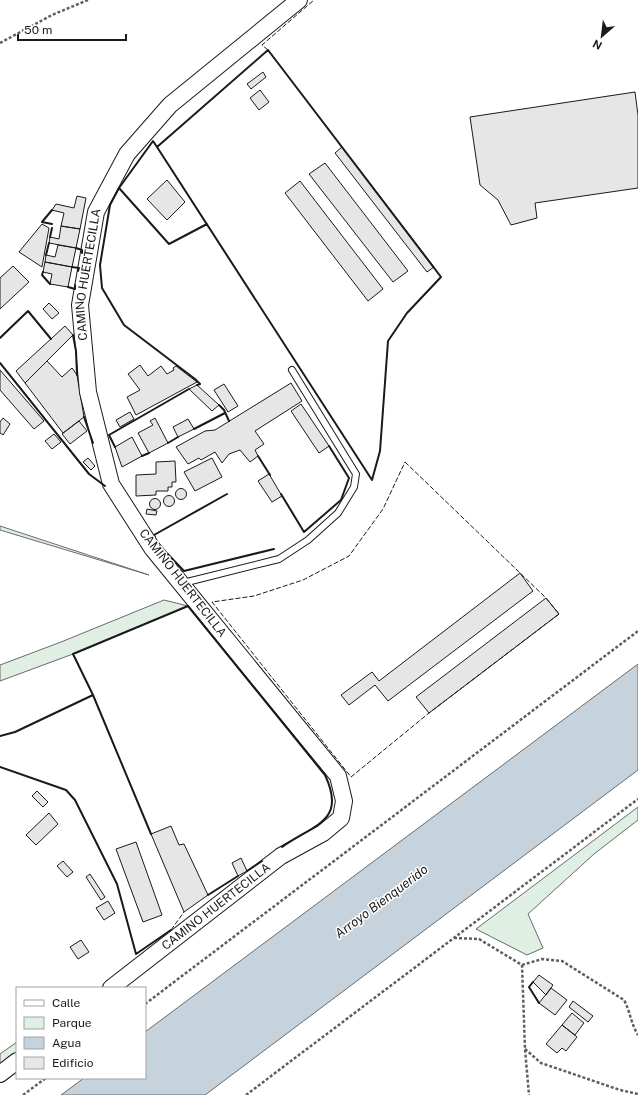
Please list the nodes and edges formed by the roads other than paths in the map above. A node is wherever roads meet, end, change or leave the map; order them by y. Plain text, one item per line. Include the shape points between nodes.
1 (299, 0) edge
2 (292, 370) dead end
3 (181, 584) junction
4 (112, 987) edge
5 (16, 1062) edge
6 (0, 1074) edge

1 - 3 street, CAMINO HUERTECILLA via 170,105 127,154 96,212 80,305 88,392 111,484 152,548
2 - 3 lane via 356,474 354,487 338,513 308,540 279,558
3 - 4 street, CAMINO HUERTECILLA via 338,776 344,801 341,818 323,833 282,856
5 - 6 street

